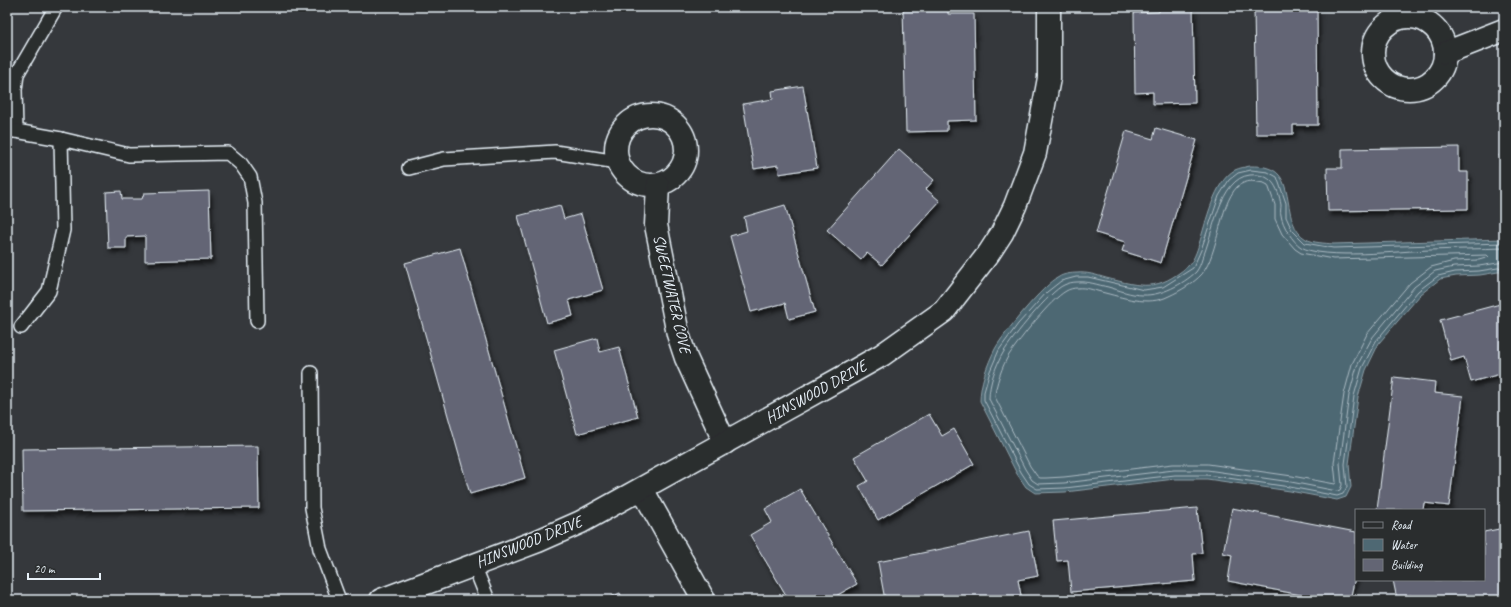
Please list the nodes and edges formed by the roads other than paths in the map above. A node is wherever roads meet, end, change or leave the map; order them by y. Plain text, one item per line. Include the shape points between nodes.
1 (56, 7) edge
2 (1049, 7) edge
3 (1504, 30) edge
4 (1445, 53) dead end
5 (12, 131) edge
6 (61, 139) junction
7 (617, 162) junction
8 (409, 168) dead end
9 (658, 184) junction
10 (257, 321) dead end
11 (21, 327) dead end
12 (312, 373) dead end
13 (726, 443) junction
14 (642, 489) junction
15 (474, 565) junction
16 (339, 600) edge
17 (381, 600) edge
18 (488, 600) edge
19 (704, 600) edge

1 - 5 lane via 17,74
2 - 13 street, HINSWOOD DRIVE via 1048,78 1035,153 1015,206 989,252 944,311 876,358
3 - 4 street
5 - 6 lane
6 - 10 lane via 129,155 228,153 241,164 250,177 255,204
6 - 11 lane via 64,230 49,291
7 - 8 lane via 555,152 444,159
7 - 9 street via 632,180 644,185
7 - 9 street via 615,150 618,138 624,127 633,119 656,114 668,118 684,135 686,157 676,176
9 - 13 street, SWEETWATER COVE via 656,225 678,334 686,358
12 - 16 lane via 312,508 320,549
13 - 14 street, HINSWOOD DRIVE
14 - 15 street, HINSWOOD DRIVE via 581,522
14 - 19 street
15 - 17 street, HINSWOOD DRIVE
15 - 18 lane

